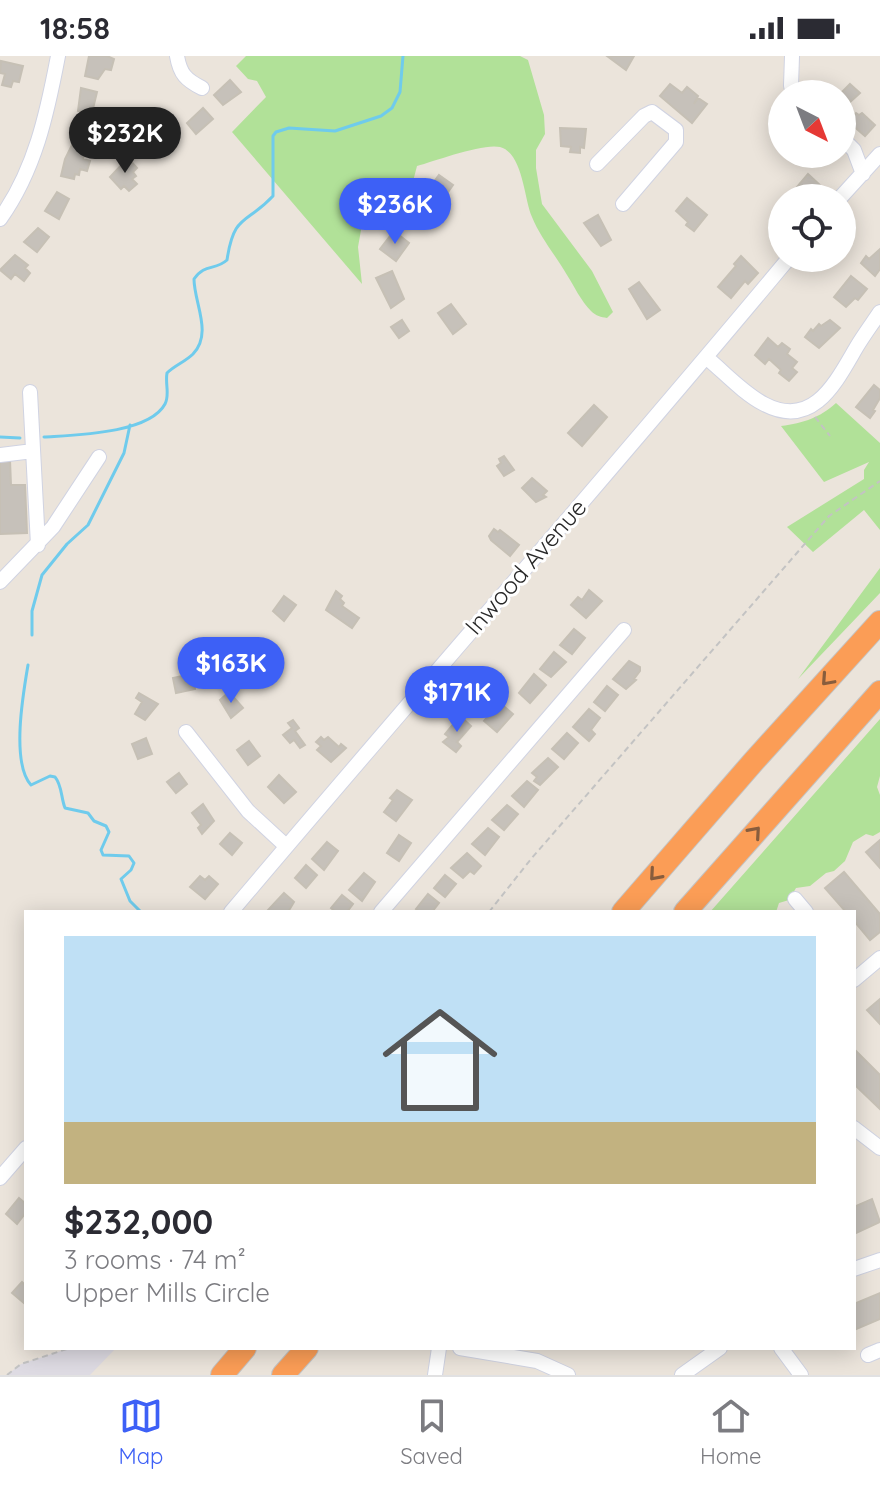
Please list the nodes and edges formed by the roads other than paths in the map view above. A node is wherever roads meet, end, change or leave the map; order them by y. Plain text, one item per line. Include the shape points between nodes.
1 (58, 56) edge
2 (177, 56) edge
3 (792, 56) edge
4 (791, 80) edge
5 (202, 88) dead end
6 (880, 154) edge
7 (856, 155) edge
8 (597, 164) dead end
9 (863, 174) junction
10 (853, 184) edge
11 (623, 204) dead end
12 (3, 210) edge
13 (778, 272) edge
14 (880, 312) edge
15 (707, 358) junction
16 (30, 392) dead end
17 (33, 451) junction
18 (0, 455) edge
19 (99, 457) dead end
20 (38, 545) junction
21 (0, 582) edge
22 (880, 622) edge
23 (624, 630) dead end
24 (880, 692) edge
25 (186, 732) dead end
26 (286, 846) junction
27 (795, 899) dead end
28 (233, 910) edge
29 (383, 910) edge
30 (625, 910) edge
31 (687, 910) edge
32 (804, 910) edge
33 (880, 958) edge
34 (856, 974) edge
35 (856, 1130) edge
36 (880, 1148) edge
37 (24, 1150) edge
38 (0, 1178) edge
39 (880, 1260) edge
40 (856, 1268) edge
41 (243, 1350) edge
42 (305, 1350) edge
43 (439, 1350) edge
44 (472, 1350) edge
45 (717, 1350) edge
46 (782, 1350) edge
47 (222, 1375) edge
48 (283, 1375) edge
49 (435, 1375) edge
50 (568, 1375) edge
51 (682, 1375) edge
52 (801, 1375) edge

1 - 12 street via 33,159
2 - 5 street via 186,80
3 - 4 street
6 - 9 street
7 - 9 street
8 - 11 street via 652,112 676,130 676,142
9 - 10 street
13 - 15 street, Inwood Avenue
14 - 15 street via 832,389 804,409 766,406
15 - 26 street, Inwood Avenue
16 - 17 street
17 - 18 street
17 - 20 street
19 - 20 street
20 - 21 street
22 -> 30 highway
23 - 29 street
31 -> 24 highway
25 - 26 street via 248,811
26 - 28 street, Inwood Avenue
27 - 32 street
33 - 34 street
35 - 36 street
37 - 38 street
39 - 40 street
41 - 47 highway
42 - 48 highway
43 - 49 street
44 - 50 street via 537,1361
45 - 51 street
46 - 52 street

